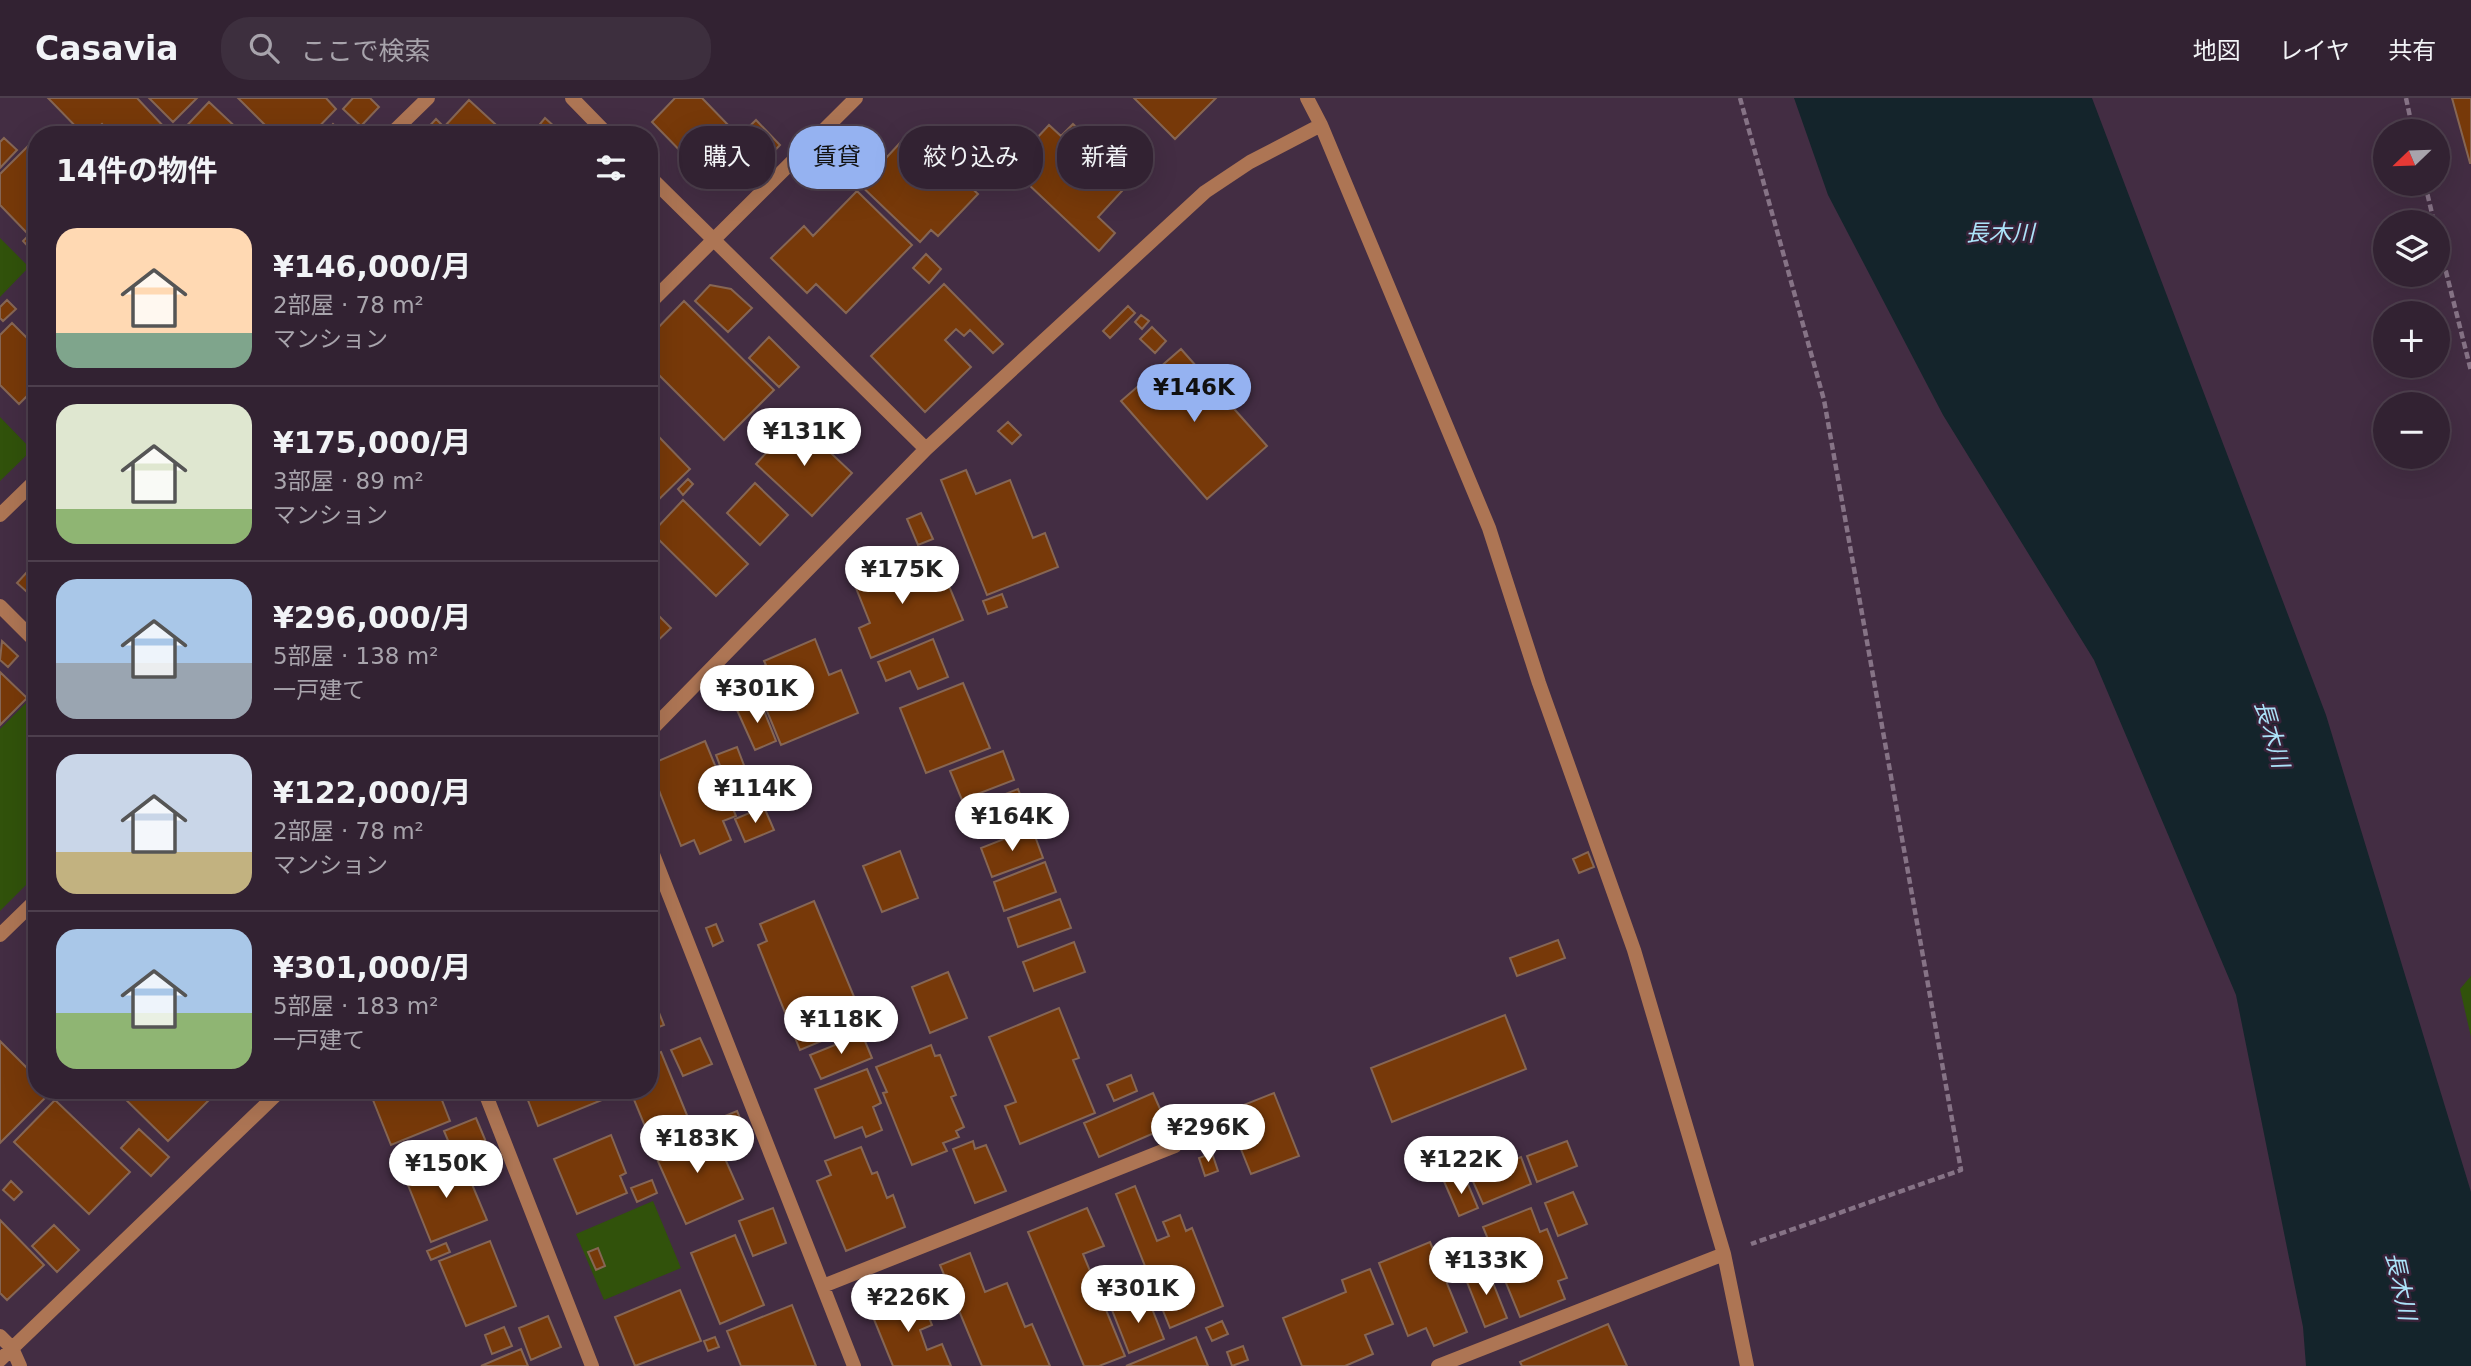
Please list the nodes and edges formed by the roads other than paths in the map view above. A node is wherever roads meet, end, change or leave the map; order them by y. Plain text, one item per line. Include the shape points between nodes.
1 (428, 98) edge
2 (572, 98) edge
3 (856, 98) edge
4 (1307, 98) edge
5 (1321, 125) junction
6 (399, 126) edge
7 (599, 126) edge
8 (658, 185) edge
9 (714, 241) junction
10 (658, 295) edge
11 (926, 449) junction
12 (28, 489) edge
13 (0, 515) edge
14 (0, 606) edge
15 (28, 634) edge
16 (658, 723) edge
17 (658, 867) edge
18 (28, 909) edge
19 (0, 935) edge
20 (272, 1099) edge
21 (488, 1099) edge
22 (1175, 1146) dead end
23 (1724, 1254) junction
24 (823, 1286) junction
25 (0, 1336) edge
26 (12, 1348) junction
27 (0, 1360) edge
28 (20, 1366) edge
29 (592, 1366) edge
30 (854, 1366) edge
31 (1438, 1366) edge
32 (1747, 1366) edge

1 - 6 street
2 - 7 street
3 - 9 street
4 - 5 street
5 - 11 street via 1205,192
5 - 23 street via 1489,528 1634,950
8 - 9 street
9 - 10 street
9 - 11 street
11 - 16 street
12 - 13 street
14 - 15 street
17 - 24 street
18 - 19 street
20 - 26 street
21 - 29 street
22 - 24 street
23 - 31 street
23 - 32 street
24 - 30 street
25 - 26 street
26 - 27 street
26 - 28 street

